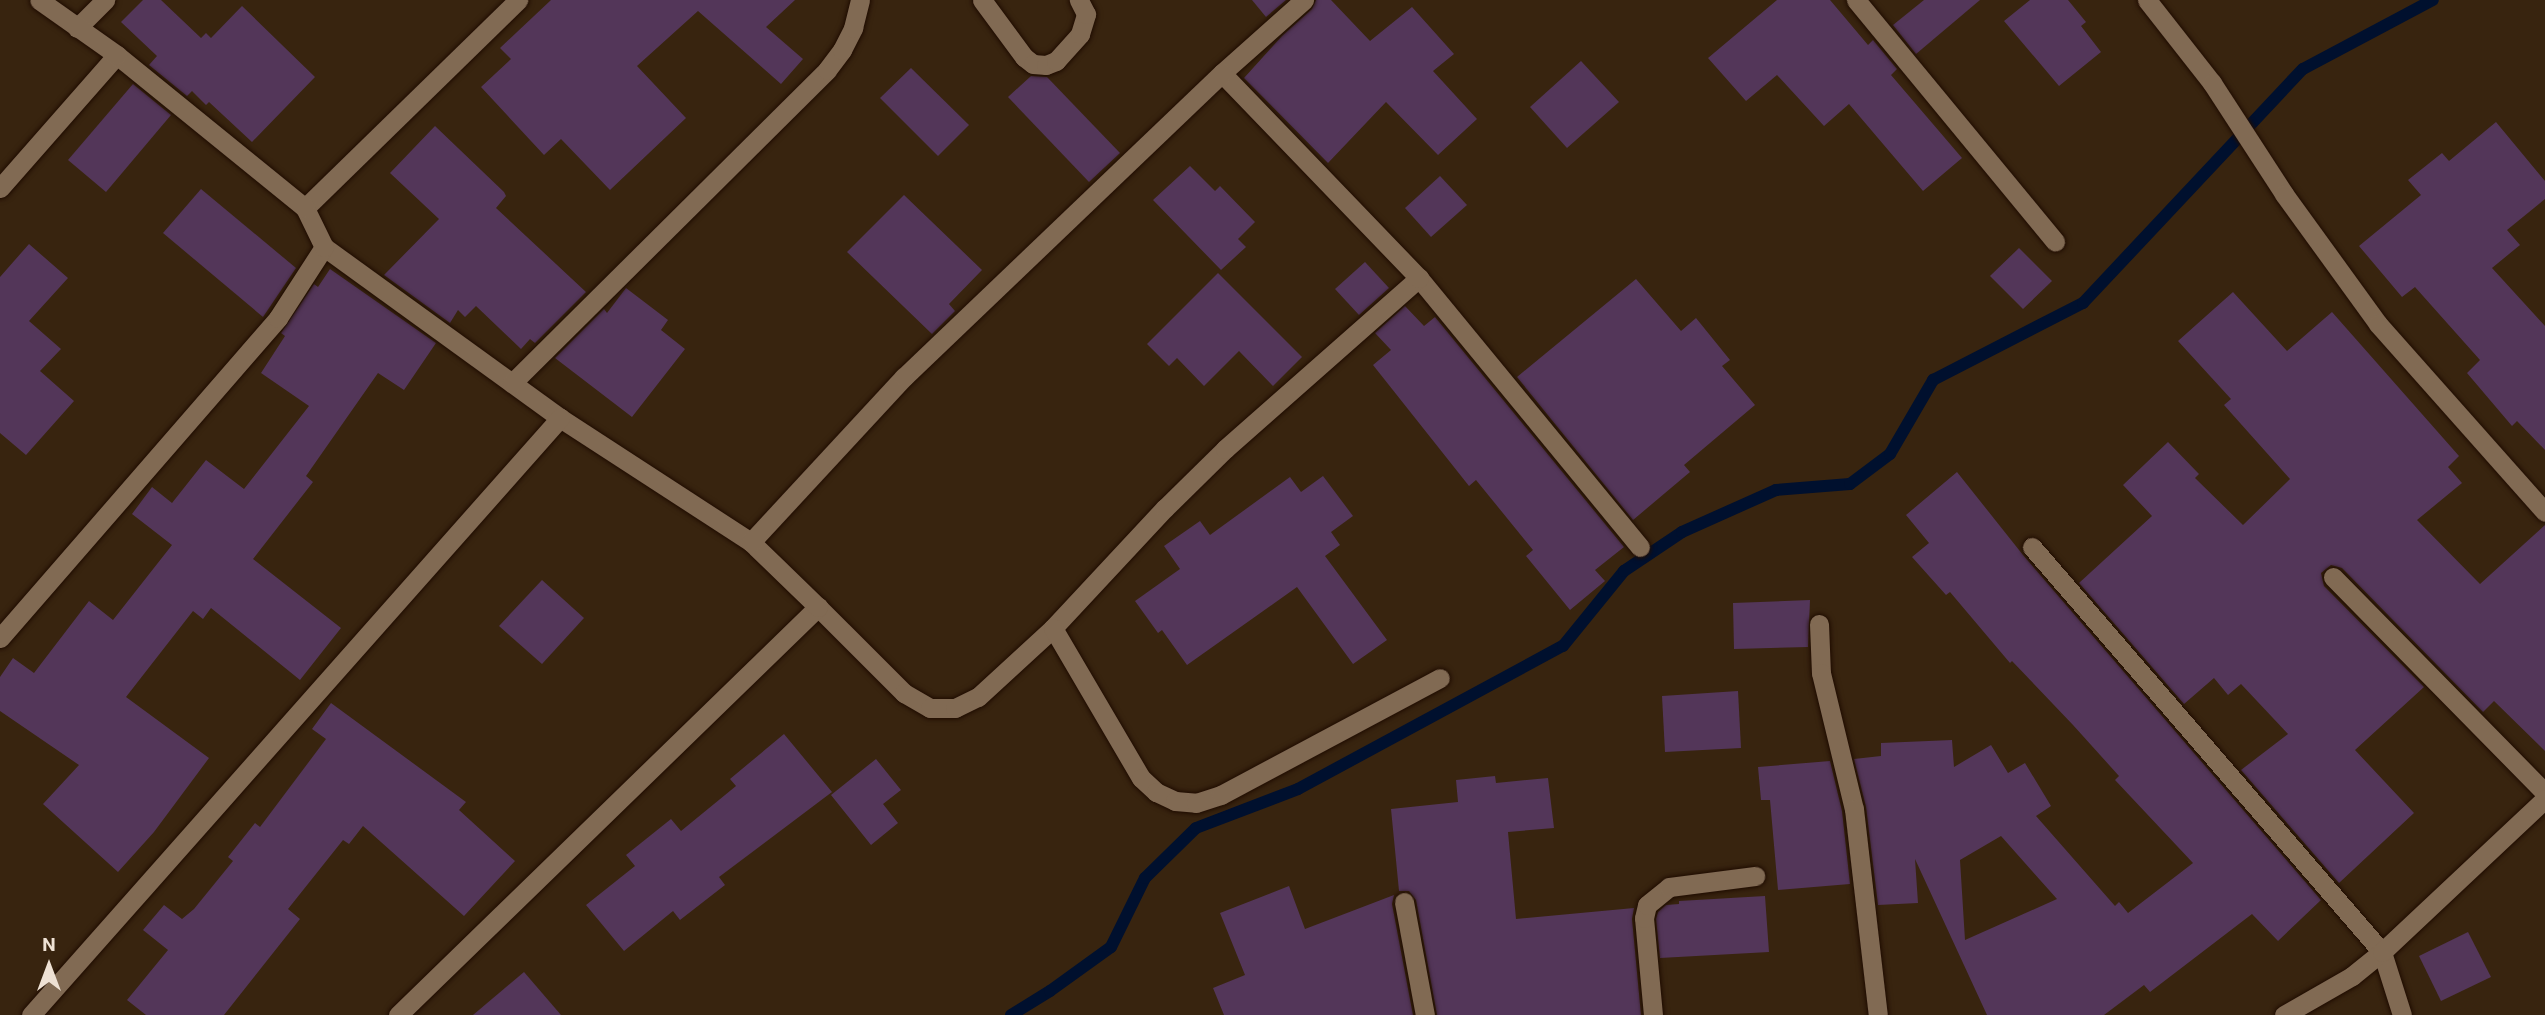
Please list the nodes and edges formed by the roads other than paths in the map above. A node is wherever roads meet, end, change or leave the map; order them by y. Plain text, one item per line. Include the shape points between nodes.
1 (39, 0) edge
2 (106, 0) edge
3 (518, 0) edge
4 (860, 0) edge
5 (982, 0) edge
6 (1079, 0) edge
7 (1304, 0) edge
8 (1856, 0) edge
9 (2147, 0) edge
10 (76, 28) junction
11 (117, 55) junction
12 (1222, 73) junction
13 (0, 188) edge
14 (305, 208) junction
15 (2054, 241) dead end
16 (324, 247) junction
17 (1419, 278) junction
18 (512, 383) junction
19 (560, 418) junction
20 (2545, 512) edge
21 (751, 542) junction
22 (1640, 547) dead end
23 (2032, 547) dead end
24 (2333, 578) dead end
25 (818, 607) junction
26 (1819, 624) dead end
27 (1053, 628) junction
28 (0, 638) edge
29 (1440, 678) dead end
30 (2545, 793) edge
31 (2545, 799) edge
32 (1755, 876) dead end
33 (1404, 902) dead end
34 (2382, 952) junction
35 (31, 1015) edge
36 (398, 1015) edge
37 (1425, 1015) edge
38 (1653, 1015) edge
39 (1878, 1015) edge
40 (2284, 1015) edge
41 (2402, 1015) edge

1 - 10 street
2 - 10 street
3 - 14 street
4 - 18 street via 853,29 827,70
5 - 6 street via 1024,57 1033,64 1046,65 1056,61 1080,34 1086,14
7 - 12 street
8 - 15 street
9 - 20 street via 2212,83 2284,194 2378,324
10 - 11 street
11 - 13 street
11 - 14 street
12 - 17 street
12 - 21 street via 904,377
14 - 16 street
16 - 18 street
16 - 28 street via 278,318
17 - 22 street
17 - 27 street via 1225,449
18 - 19 street
19 - 21 street
19 - 35 street
21 - 25 street
23 - 34 street
24 - 30 street
25 - 27 street via 904,693 930,708 955,708 978,697
25 - 36 street
26 - 39 street via 1821,673 1854,809
27 - 29 street via 1141,778 1175,801 1196,803 1221,795
31 - 34 street
32 - 38 street via 1669,887 1647,905 1644,918
33 - 37 street
34 - 40 street via 2352,976
34 - 41 street

